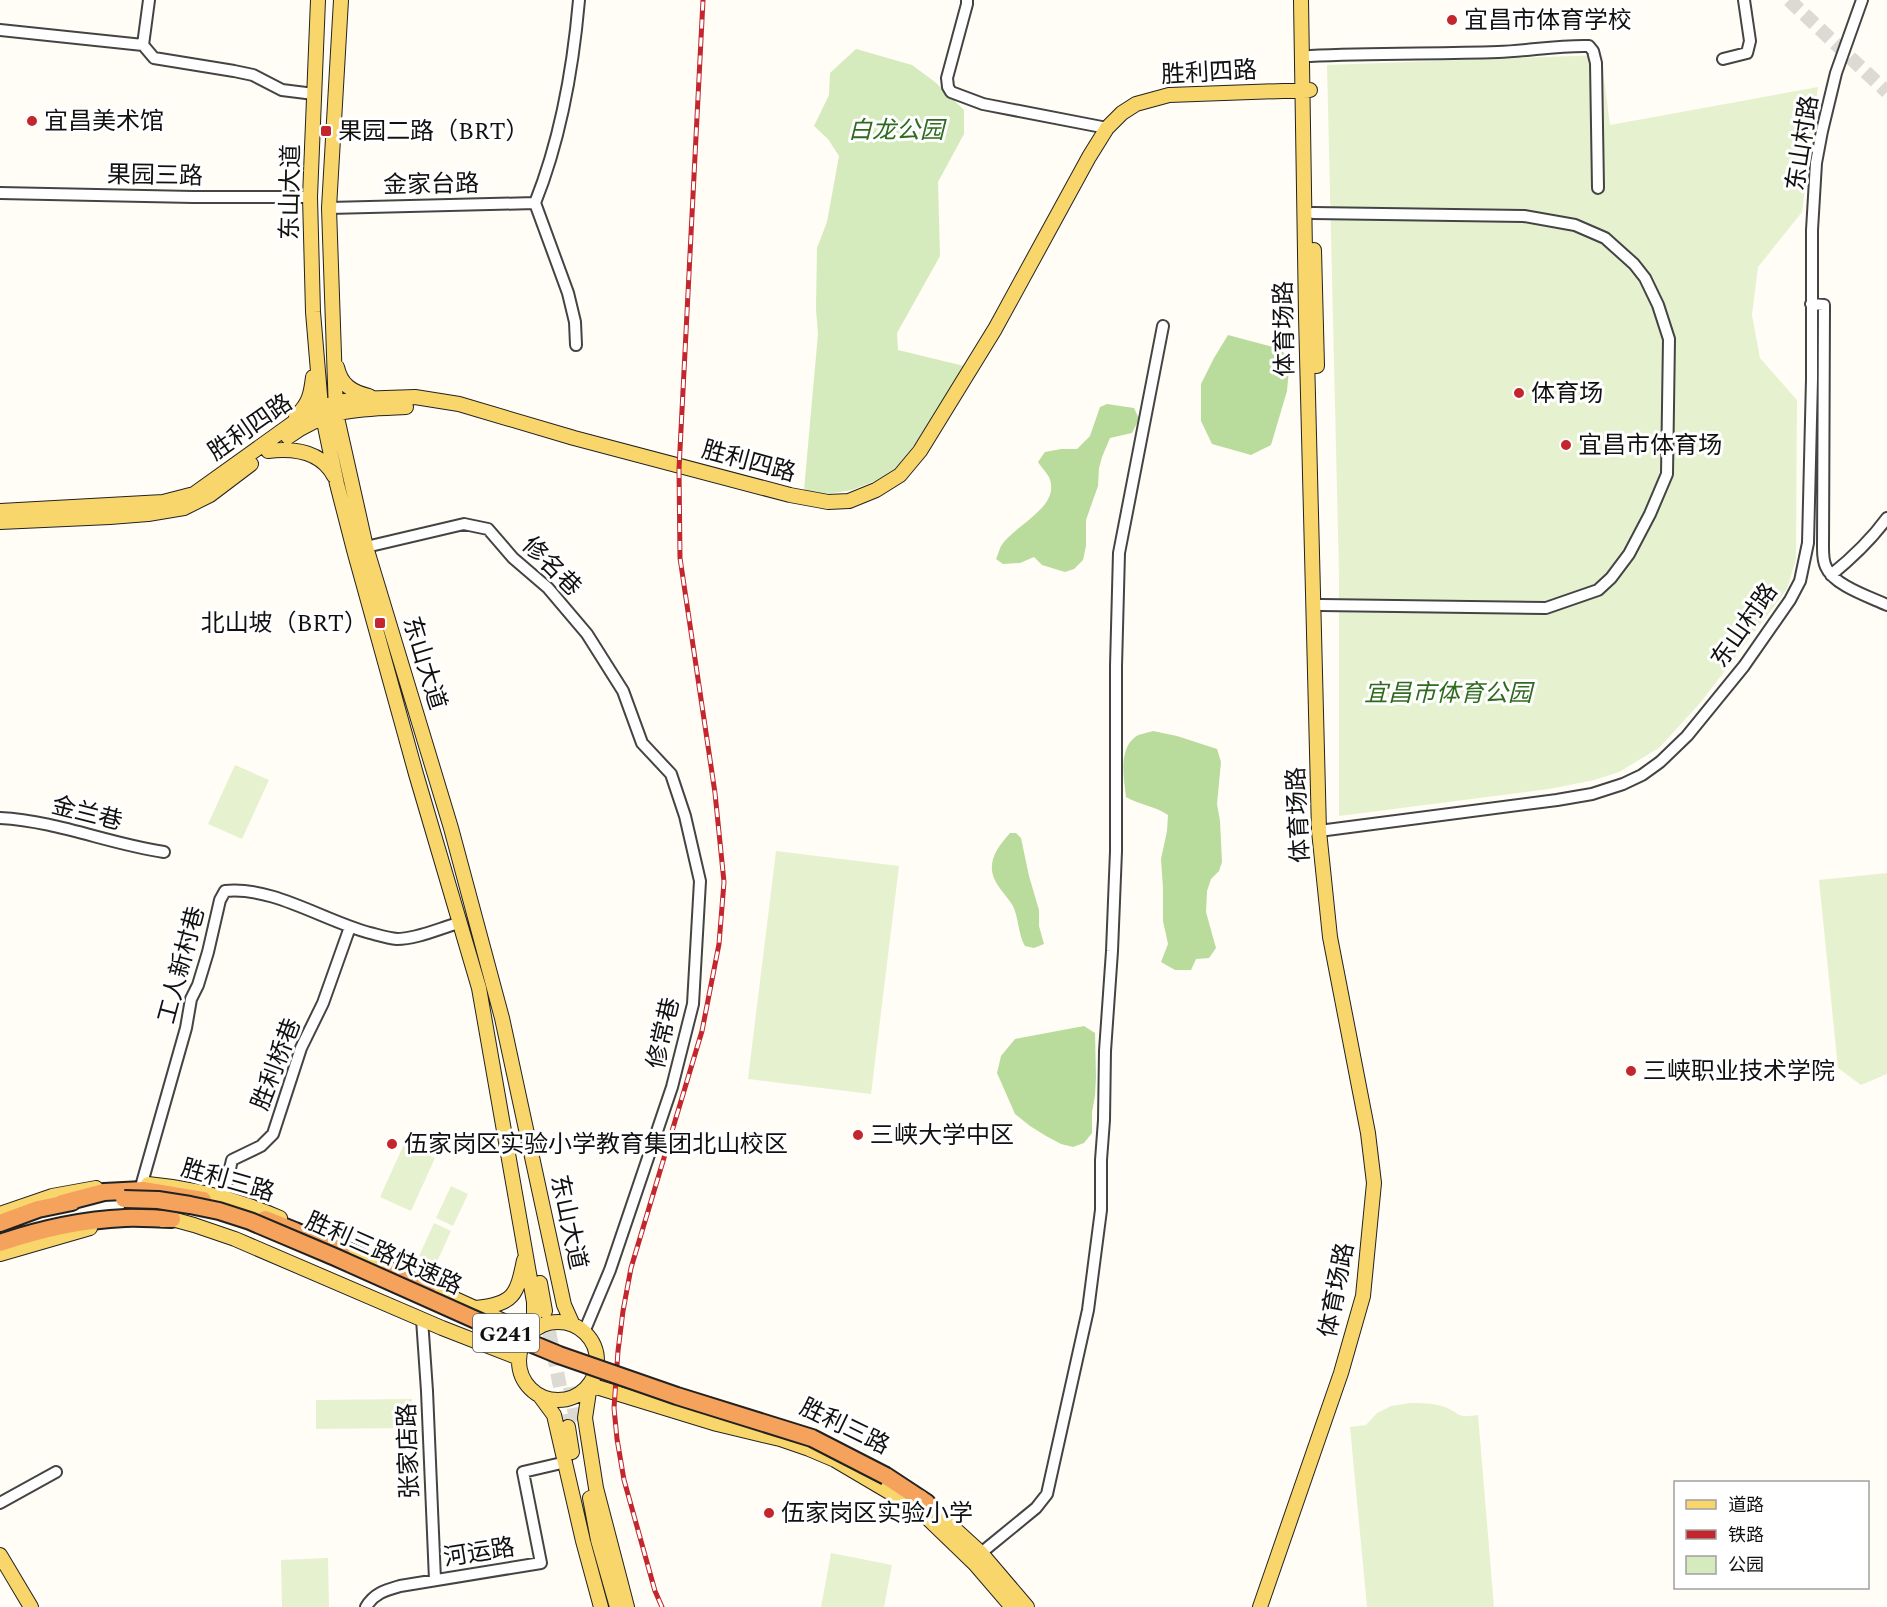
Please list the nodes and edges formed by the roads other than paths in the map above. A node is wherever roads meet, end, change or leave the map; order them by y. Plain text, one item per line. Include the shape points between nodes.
1 (149, 0) edge
2 (318, 0) edge
3 (341, 0) edge
4 (579, 0) edge
5 (967, 0) edge
6 (1301, 0) edge
7 (1308, 0) edge
8 (1744, 0) edge
9 (1862, 0) edge
10 (0, 30) edge
11 (143, 45) junction
12 (1310, 56) junction
13 (1723, 59) dead end
14 (314, 94) junction
15 (1306, 94) junction
16 (1107, 128) junction
17 (1598, 188) dead end
18 (0, 193) edge
19 (310, 197) junction
20 (535, 203) junction
21 (329, 208) junction
22 (1313, 213) junction
23 (1811, 304) junction
24 (313, 312) junction
25 (332, 325) junction
26 (1162, 327) dead end
27 (576, 345) dead end
28 (378, 403) junction
29 (329, 410) junction
30 (270, 445) junction
31 (343, 445) junction
32 (337, 484) junction
33 (0, 512) edge
34 (1887, 518) edge
35 (0, 522) edge
36 (366, 546) junction
37 (1831, 575) junction
38 (1887, 605) edge
39 (1321, 606) junction
40 (642, 743) joint
41 (0, 818) edge
42 (1324, 831) junction
43 (164, 852) dead end
44 (459, 923) junction
45 (350, 927) junction
46 (494, 986) junction
47 (478, 988) junction
48 (142, 1183) junction
49 (224, 1199) junction
50 (62, 1203) junction
51 (124, 1204) junction
52 (1, 1214) edge
53 (172, 1219) junction
54 (0, 1235) edge
55 (0, 1243) edge
56 (525, 1252) junction
57 (0, 1254) edge
58 (427, 1287) junction
59 (474, 1308) junction
60 (422, 1319) junction
61 (578, 1329) junction
62 (532, 1332) junction
63 (519, 1358) junction
64 (597, 1364) junction
65 (590, 1385) junction
66 (540, 1396) junction
67 (566, 1461) junction
68 (56, 1472) dead end
69 (0, 1503) edge
70 (923, 1506) junction
71 (981, 1553) junction
72 (0, 1554) edge
73 (0, 1568) edge
74 (435, 1581) junction
75 (21, 1607) edge
76 (31, 1607) edge
77 (366, 1607) edge
78 (602, 1607) edge
79 (608, 1607) edge
80 (617, 1607) edge
81 (627, 1607) edge
82 (1012, 1607) edge
83 (1027, 1607) edge
84 (1260, 1607) edge
85 (1268, 1607) edge

1 - 11 street
2 - 14 main road, 东山大道
3 - 21 main road, 东山大道
4 - 20 street via 571,73 556,144
5 - 16 street via 947,78 951,92 983,104
6 - 15 main road, 体育场路
7 - 12 main road, 体育场路
8 - 13 street via 1750,41 1747,53
9 - 23 street, 东山村路 via 1836,73 1816,163
10 - 11 street
11 - 14 street via 154,58 253,75 282,90
12 - 15 main road, 体育场路
12 - 17 street via 1589,46 1596,63
14 - 19 main road, 东山大道
15 - 16 main road, 胜利四路 via 1169,95 1136,104
15 - 22 main road, 体育场路
15 - 28 main road, 胜利四路 via 1165,103 1140,109 1126,118 1095,159 1000,332 921,462 886,492 859,505 828,509 789,502 461,414
15 - 42 main road, 体育场路
16 - 28 main road, 胜利四路 via 995,329 920,451 900,474 849,501 828,502 790,495 459,404 416,397
18 - 19 street, 果园三路
19 - 24 main road, 东山大道
20 - 21 street, 金家台路
20 - 27 street via 568,293
21 - 25 main road, 东山大道
22 - 39 main road, 体育场路
22 - 39 street via 1524,216 1575,225 1605,238 1634,264 1658,305 1669,339 1666,474 1629,554 1598,590 1546,608
23 - 37 street via 1824,304 1822,548
23 - 42 street, 东山村路 via 1808,543 1800,580 1744,666 1687,736 1642,775 1592,794
24 - 29 main road, 东山大道
24 - 30 main road via 311,397
25 - 28 main road via 339,377 346,387
25 - 29 main road, 东山大道
26 - 71 street via 1119,553 1116,873 1105,1051 1101,1210 1088,1310 1047,1494 1036,1508
28 - 29 main road, 胜利四路
28 - 31 main road via 350,420
29 - 30 main road, 胜利四路 via 300,418
29 - 31 main road, 东山大道
29 - 32 main road, 东山大道
30 - 32 main road via 313,455 325,463
30 - 33 main road, 胜利四路 via 194,494 163,502
30 - 35 main road, 胜利四路 via 210,495 184,508 119,517
31 - 36 main road, 东山大道
32 - 44 main road, 东山大道
34 - 37 street
36 - 40 street, 修名巷 via 464,524 488,530 548,588 587,634 623,691
36 - 46 main road, 东山大道
37 - 38 street via 1847,587
39 - 42 main road, 体育场路
40 - 61 street, 修常巷 via 670,774 685,816 700,881 693,1004 672,1086 610,1270
41 - 43 street, 金兰巷 via 56,826
42 - 84 main road, 体育场路 via 1330,937 1368,1132 1374,1183 1363,1296 1341,1373
42 - 85 main road, 体育场路 via 1339,939 1376,1129 1378,1220 1368,1295 1348,1371
44 - 45 street, 工人新村巷 via 397,939
44 - 47 main road, 东山大道
45 - 48 street, 工人新村巷 via 266,896 225,891 191,999
45 - 49 street, 胜利桥巷 via 323,1003 301,1048 273,1134 261,1146 232,1160
46 - 47 main road via 550,1310 483,996
46 - 61 main road, 东山大道 via 564,1305
47 - 56 main road, 东山大道
48 - 49 main road, 胜利三路
48 - 52 main road, 胜利三路 via 52,1196
49 - 58 main road, 胜利三路 via 278,1217
50 - 51 highway, G241 via 93,1199
50 - 52 highway, G241
50 - 58 highway via 105,1192 143,1190 203,1200 295,1230
51 - 54 highway, G241 via 57,1216
51 - 70 highway, 胜利三路快速路 / G241 via 190,1213 245,1229 523,1352 611,1384 810,1444 884,1479
53 - 55 highway via 84,1222
53 - 57 main road via 81,1230
53 - 60 main road via 216,1231
56 - 59 main road via 516,1289 509,1299 496,1306
56 - 62 main road, 东山大道 via 534,1302
58 - 59 main road, 胜利三路
59 - 62 main road, 胜利三路
60 - 63 main road
60 - 74 street, 张家店路
61 - 62 main road via 553,1322
61 - 64 main road via 591,1341
62 - 63 main road via 522,1344
63 - 66 main road via 524,1380
64 - 65 main road
64 - 70 main road, 胜利三路 / G241 via 831,1439 889,1472
65 - 66 main road via 570,1398
65 - 70 main road, 胜利三路 / G241 via 809,1449
65 - 81 main road via 585,1418 596,1488
66 - 67 main road via 554,1416
67 - 74 street, 河运路 via 523,1472 541,1563
67 - 78 main road
68 - 69 street
70 - 71 main road, 胜利三路 / G241
70 - 82 main road, 胜利三路 / G241
71 - 83 main road, 胜利三路 / G241
72 - 76 main road
73 - 75 main road
74 - 77 street, 河运路 via 380,1592
79 - 80 main road via 572,1426

